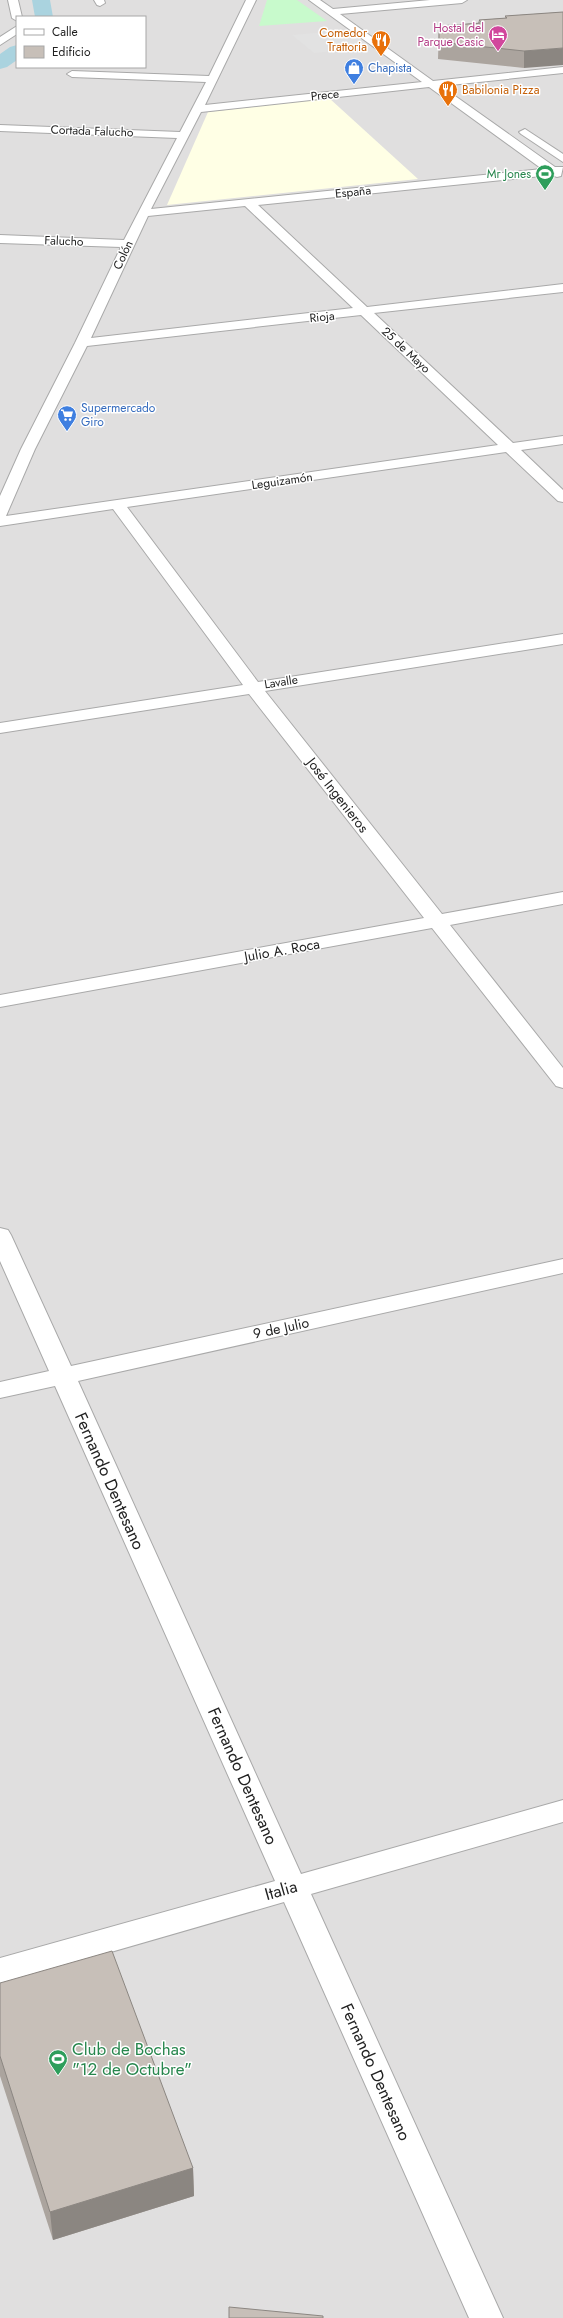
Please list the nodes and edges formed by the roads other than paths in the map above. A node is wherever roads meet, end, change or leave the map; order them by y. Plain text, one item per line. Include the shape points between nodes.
1 (13, 0) edge
2 (251, 0) edge
3 (314, 0) edge
4 (336, 0) edge
5 (462, 0) edge
6 (350, 10) junction
7 (331, 12) junction
8 (17, 16) edge
9 (362, 19) dead end
10 (0, 29) edge
11 (16, 29) edge
12 (16, 30) edge
13 (0, 42) edge
14 (563, 70) edge
15 (440, 73) dead end
16 (72, 74) dead end
17 (213, 79) junction
18 (452, 82) junction
19 (431, 84) junction
20 (465, 91) dead end
21 (197, 109) junction
22 (517, 127) dead end
23 (0, 128) edge
24 (184, 135) junction
25 (563, 159) edge
26 (558, 170) edge
27 (563, 178) edge
28 (248, 202) junction
29 (143, 213) junction
30 (0, 239) edge
31 (129, 244) junction
32 (563, 288) edge
33 (366, 312) junction
34 (82, 343) junction
35 (563, 440) edge
36 (508, 447) junction
37 (563, 498) edge
38 (118, 505) junction
39 (0, 513) edge
40 (0, 521) edge
41 (563, 639) edge
42 (253, 687) junction
43 (0, 728) edge
44 (563, 898) edge
45 (438, 921) junction
46 (0, 1001) edge
47 (563, 1082) edge
48 (0, 1235) edge
49 (563, 1266) edge
50 (63, 1376) junction
51 (0, 1390) edge
52 (563, 1811) edge
53 (293, 1887) junction
54 (0, 1970) edge
55 (486, 2318) edge

1 - 8 street
2 - 17 street, Colón
3 - 7 street
4 - 6 street
5 - 6 street
6 - 7 street
6 - 9 street
7 - 19 street
10 - 11 street
12 - 13 street
14 - 18 street, Prece
15 - 18 street
16 - 17 street
17 - 21 street, Colón
18 - 19 street, Prece
18 - 20 street
19 - 21 street, Prece
19 - 26 street
21 - 24 street, Colón
22 - 25 street
23 - 24 street, Cortada Falucho
24 - 29 street, Colón
26 - 27 street
26 - 28 street, España
28 - 29 street, España
28 - 33 street, 25 de Mayo
29 - 31 street, Colón
30 - 31 street, Falucho
31 - 34 street, Colón
32 - 33 street, Rioja
33 - 34 street, Rioja
33 - 36 street, 25 de Mayo
34 - 39 street, Colón via 28,449
35 - 36 street, Leguizamón
36 - 37 street, 25 de Mayo
36 - 38 street, Leguizamón
38 - 40 street, Leguizamón
38 - 42 street, José Ingenieros
41 - 42 street, Lavalle
42 - 43 street, Lavalle
42 - 45 street, José Ingenieros
44 - 45 street, Julio A. Roca
45 - 46 street, Julio A. Roca
45 - 47 street, José Ingenieros
48 - 50 street, Fernando Dentesano
49 - 50 street, 9 de Julio
50 - 51 street, 9 de Julio
50 - 53 street, Fernando Dentesano
52 - 53 street, Italia
53 - 54 street, Italia
53 - 55 street, Fernando Dentesano

